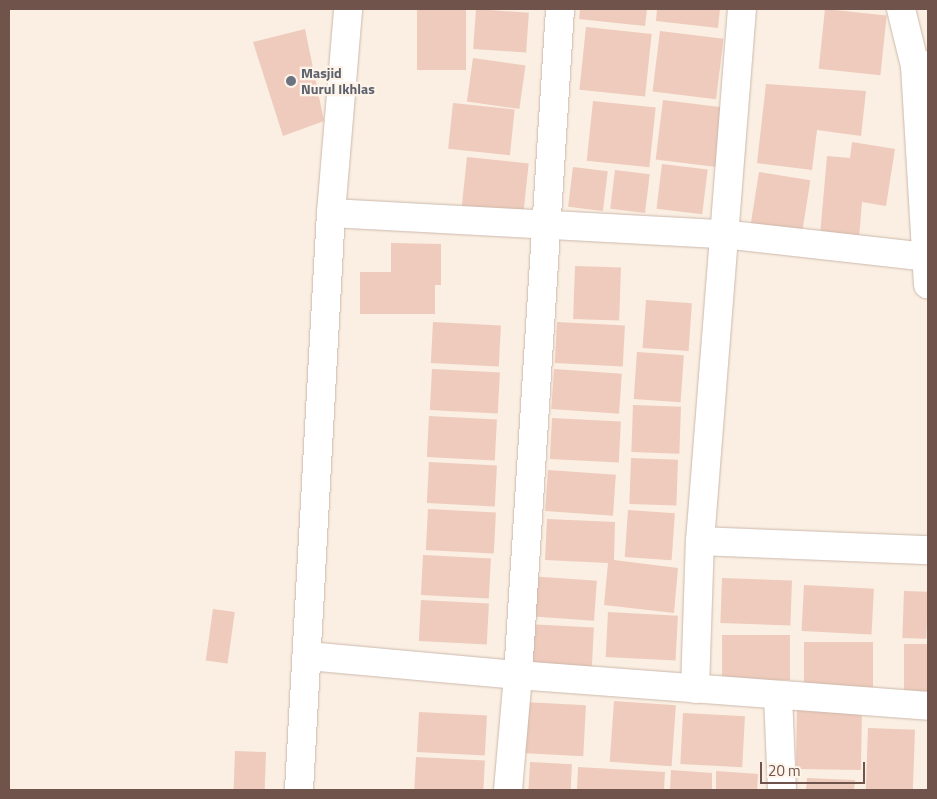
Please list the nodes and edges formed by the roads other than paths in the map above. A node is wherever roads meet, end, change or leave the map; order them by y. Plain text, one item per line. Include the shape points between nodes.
1 (348, 9) edge
2 (560, 9) edge
3 (742, 9) edge
4 (901, 9) edge
5 (922, 66) edge
6 (331, 213) junction
7 (549, 222) junction
8 (722, 234) junction
9 (926, 257) junction
10 (928, 285) edge
11 (700, 541) junction
12 (928, 550) edge
13 (308, 656) junction
14 (518, 675) junction
15 (695, 689) junction
16 (778, 696) junction
17 (928, 706) edge
18 (299, 790) edge
19 (508, 790) edge
20 (782, 790) edge

1 - 6 street
2 - 7 street
3 - 8 street
4 - 5 street
5 - 9 street
6 - 7 street
6 - 13 street
7 - 8 street
7 - 14 street
8 - 9 street
8 - 11 street
9 - 10 street
11 - 12 street
11 - 15 street
13 - 14 street
13 - 18 street
14 - 15 street
14 - 19 street
15 - 16 street
16 - 17 street
16 - 20 street

